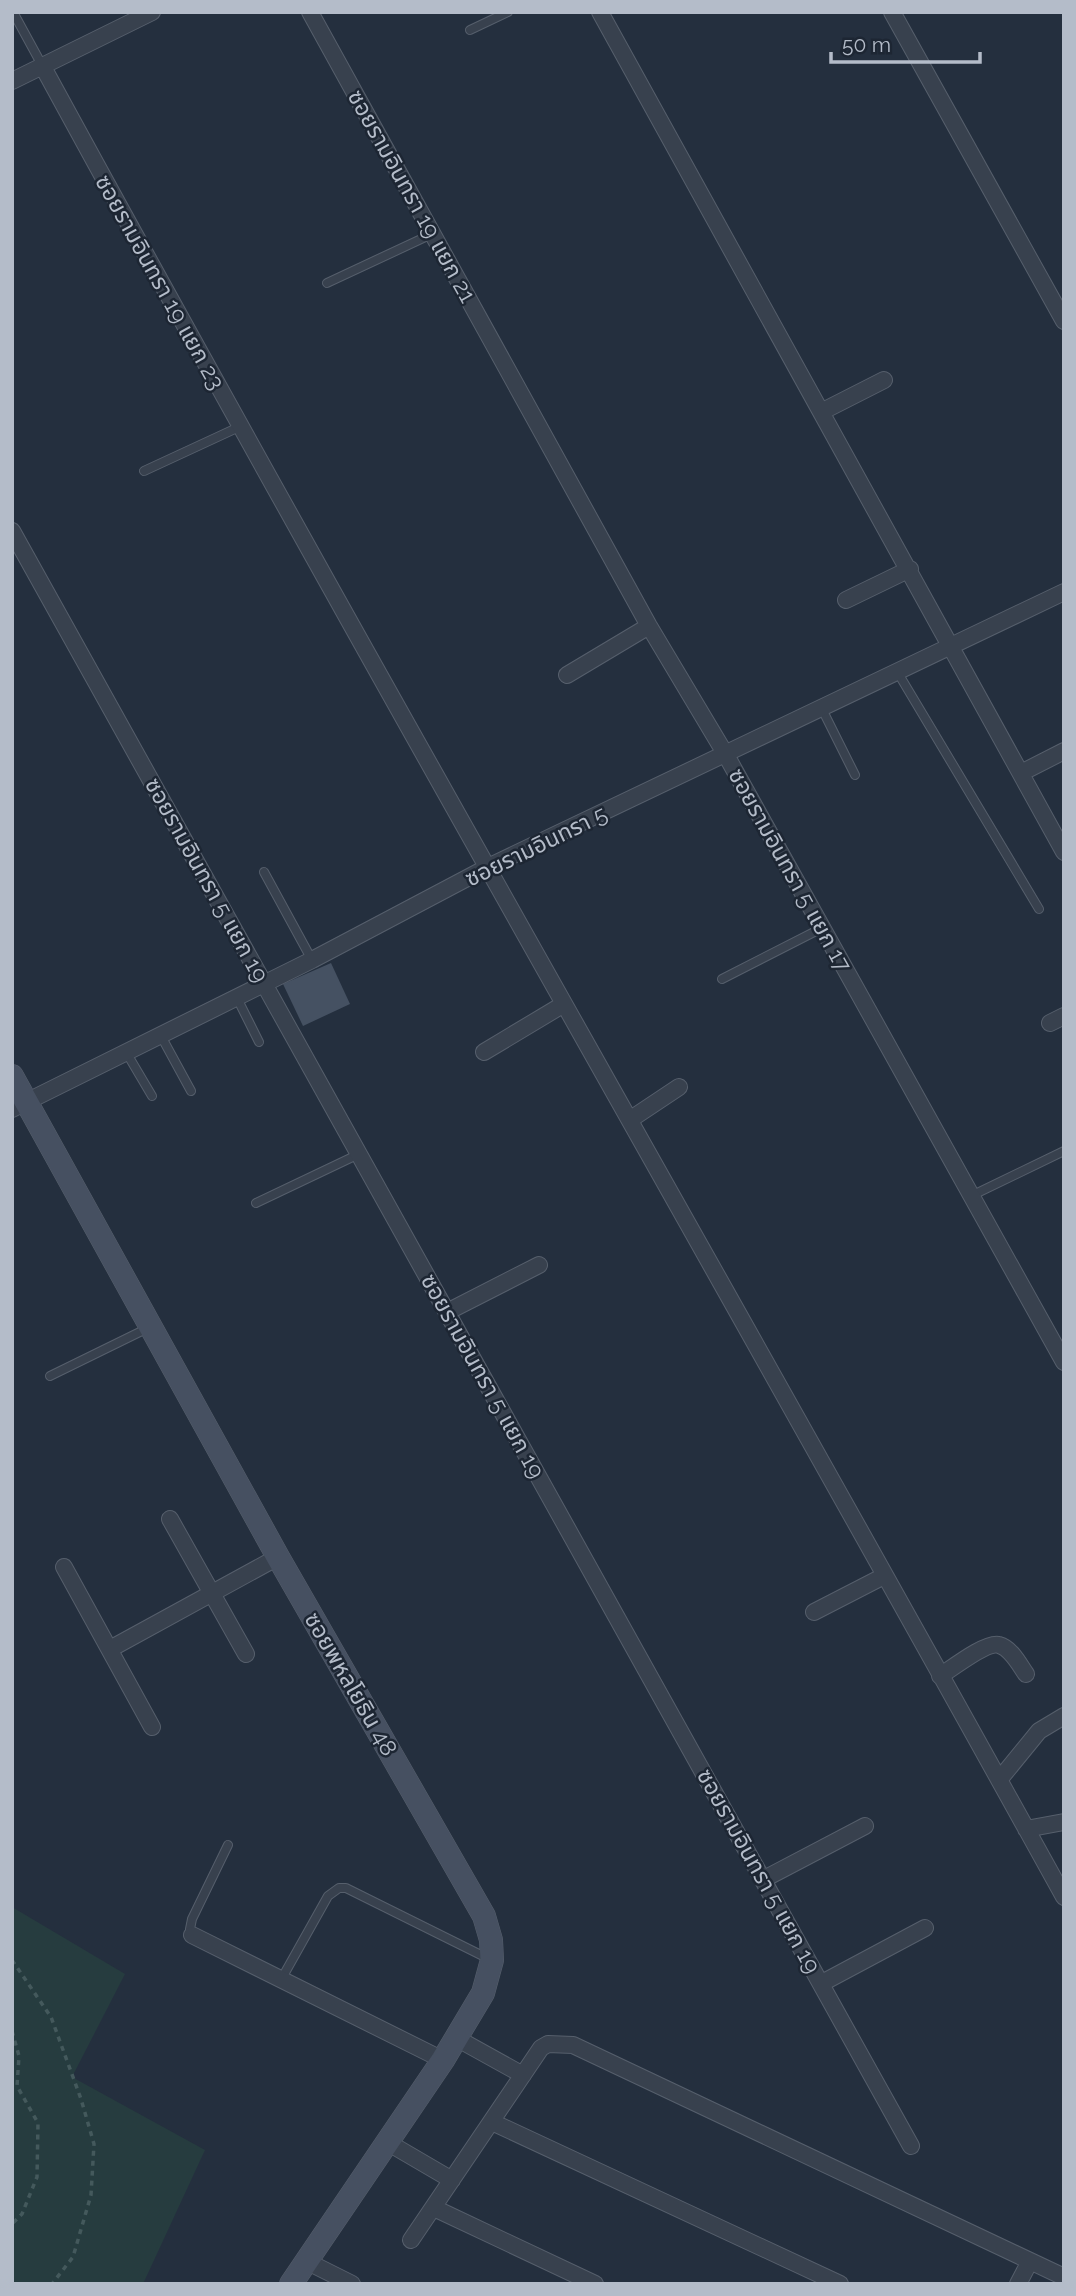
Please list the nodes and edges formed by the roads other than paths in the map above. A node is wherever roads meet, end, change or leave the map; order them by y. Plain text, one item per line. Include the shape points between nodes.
1 (13, 12) edge
2 (152, 12) edge
3 (310, 12) edge
4 (508, 12) edge
5 (600, 12) edge
6 (892, 12) edge
7 (470, 30) dead end
8 (43, 66) junction
9 (12, 81) edge
10 (434, 233) junction
11 (327, 283) dead end
12 (1064, 321) edge
13 (513, 380) joint
14 (884, 380) dead end
15 (822, 411) junction
16 (239, 426) junction
17 (144, 471) dead end
18 (12, 531) edge
19 (910, 569) junction
20 (1064, 592) edge
21 (846, 600) dead end
22 (649, 626) junction
23 (952, 645) junction
24 (898, 673) junction
25 (567, 675) dead end
26 (822, 709) junction
27 (1064, 751) edge
28 (726, 755) junction
29 (1021, 773) junction
30 (855, 775) dead end
31 (1064, 852) edge
32 (488, 867) junction
33 (264, 872) dead end
34 (1039, 909) dead end
35 (822, 928) junction
36 (313, 960) junction
37 (722, 979) dead end
38 (265, 983) junction
39 (236, 996) junction
40 (564, 1004) junction
41 (160, 1035) junction
42 (259, 1042) dead end
43 (126, 1052) junction
44 (484, 1052) dead end
45 (12, 1076) edge
46 (679, 1087) dead end
47 (191, 1091) dead end
48 (152, 1096) dead end
49 (19, 1105) edge
50 (631, 1119) junction
51 (1064, 1151) edge
52 (359, 1154) junction
53 (971, 1196) junction
54 (256, 1203) dead end
55 (539, 1265) dead end
56 (447, 1312) junction
57 (151, 1327) junction
58 (1064, 1362) edge
59 (50, 1376) dead end
60 (170, 1519) dead end
61 (278, 1557) junction
62 (64, 1567) dead end
63 (884, 1576) junction
64 (210, 1594) junction
65 (814, 1612) dead end
66 (110, 1648) junction
67 (246, 1654) dead end
68 (1026, 1674) dead end
69 (940, 1676) junction
70 (1064, 1716) edge
71 (152, 1727) dead end
72 (999, 1780) junction
73 (1064, 1822) edge
74 (864, 1826) dead end
75 (1026, 1829) junction
76 (228, 1845) dead end
77 (764, 1879) junction
78 (1064, 1897) edge
79 (925, 1928) dead end
80 (192, 1935) joint
81 (492, 1960) junction
82 (282, 1979) junction
83 (822, 1983) junction
84 (457, 2039) junction
85 (443, 2060) junction
86 (523, 2075) junction
87 (492, 2122) junction
88 (387, 2142) junction
89 (911, 2146) dead end
90 (452, 2180) junction
91 (434, 2208) junction
92 (411, 2240) dead end
93 (306, 2261) junction
94 (1030, 2261) junction
95 (1064, 2277) edge
96 (290, 2284) edge
97 (352, 2284) edge
98 (595, 2284) edge
99 (840, 2284) edge
100 (1018, 2284) edge

1 - 8 lane
2 - 8 street
3 - 10 street, ซอยรามอินทรา 19 แยก 21
4 - 7 lane
5 - 15 street
6 - 12 street
8 - 9 street
8 - 16 street, ซอยรามอินทรา 19 แยก 23
10 - 11 lane
10 - 13 street, ซอยรามอินทรา 19 แยก 21
13 - 22 street, ซอยรามอินทรา 5 แยก 17
14 - 15 street
15 - 19 street
16 - 17 lane
16 - 32 street, ซอยรามอินทรา 19 แยก 23
18 - 38 street, ซอยรามอินทรา 5 แยก 19
19 - 21 street
19 - 23 street
20 - 23 street, ซอยรามอินทรา 5
22 - 25 street
22 - 28 street, ซอยรามอินทรา 5 แยก 17
23 - 24 street, ซอยรามอินทรา 5
23 - 29 street
24 - 26 street, ซอยรามอินทรา 5
24 - 34 lane
26 - 28 street, ซอยรามอินทรา 5
26 - 30 lane
27 - 29 street
28 - 32 street, ซอยรามอินทรา 5
28 - 35 street, ซอยรามอินทรา 5 แยก 17
29 - 31 street
32 - 36 street, ซอยรามอินทรา 5
32 - 40 street
33 - 36 lane
35 - 37 lane
35 - 53 street, ซอยรามอินทรา 5 แยก 17
36 - 38 street, ซอยรามอินทรา 5
38 - 39 street, ซอยรามอินทรา 5
38 - 52 street, ซอยรามอินทรา 5 แยก 19
39 - 41 street, ซอยรามอินทรา 5
39 - 42 lane
40 - 44 street
40 - 50 street
41 - 43 street, ซอยรามอินทรา 5
41 - 47 lane
43 - 48 lane
43 - 49 street, ซอยรามอินทรา 5
45 - 49 street, ซอยพหลโยธิน 48
46 - 50 street
49 - 57 street, ซอยพหลโยธิน 48
50 - 63 street
51 - 53 lane
52 - 54 lane
52 - 56 street, ซอยรามอินทรา 5 แยก 19
53 - 58 street, ซอยรามอินทรา 5 แยก 17
55 - 56 street
56 - 77 street, ซอยรามอินทรา 5 แยก 19
57 - 59 lane
57 - 61 street, ซอยพหลโยธิน 48
60 - 64 street
61 - 64 street
61 - 81 street, ซอยพหลโยธิน 48 via 484,1916
62 - 66 street
63 - 65 street
63 - 69 street
64 - 66 street
64 - 67 street
66 - 71 street
68 - 69 street via 999,1644 989,1645
69 - 72 street
70 - 72 street via 1039,1731
72 - 75 street
73 - 75 street
74 - 77 street
75 - 78 street
76 - 80 lane via 192,1919
77 - 83 street, ซอยรามอินทรา 5 แยก 19
79 - 83 street
80 - 82 street
81 - 82 lane via 339,1888 328,1896
81 - 84 street, ซอยพหลโยธิน 48 via 483,1993
82 - 85 street
83 - 89 street, ซอยรามอินทรา 5 แยก 19
84 - 85 street, ซอยพหลโยธิน 48
84 - 86 street
85 - 88 street, ซอยพหลโยธิน 48
86 - 87 street
86 - 94 street via 541,2048 573,2045
87 - 90 street
87 - 99 street
88 - 90 street
88 - 93 street, ซอยพหลโยธิน 48
90 - 91 street
91 - 92 street
91 - 98 street
93 - 96 street, ซอยพหลโยธิน 48
93 - 97 street
94 - 95 street
94 - 100 street

